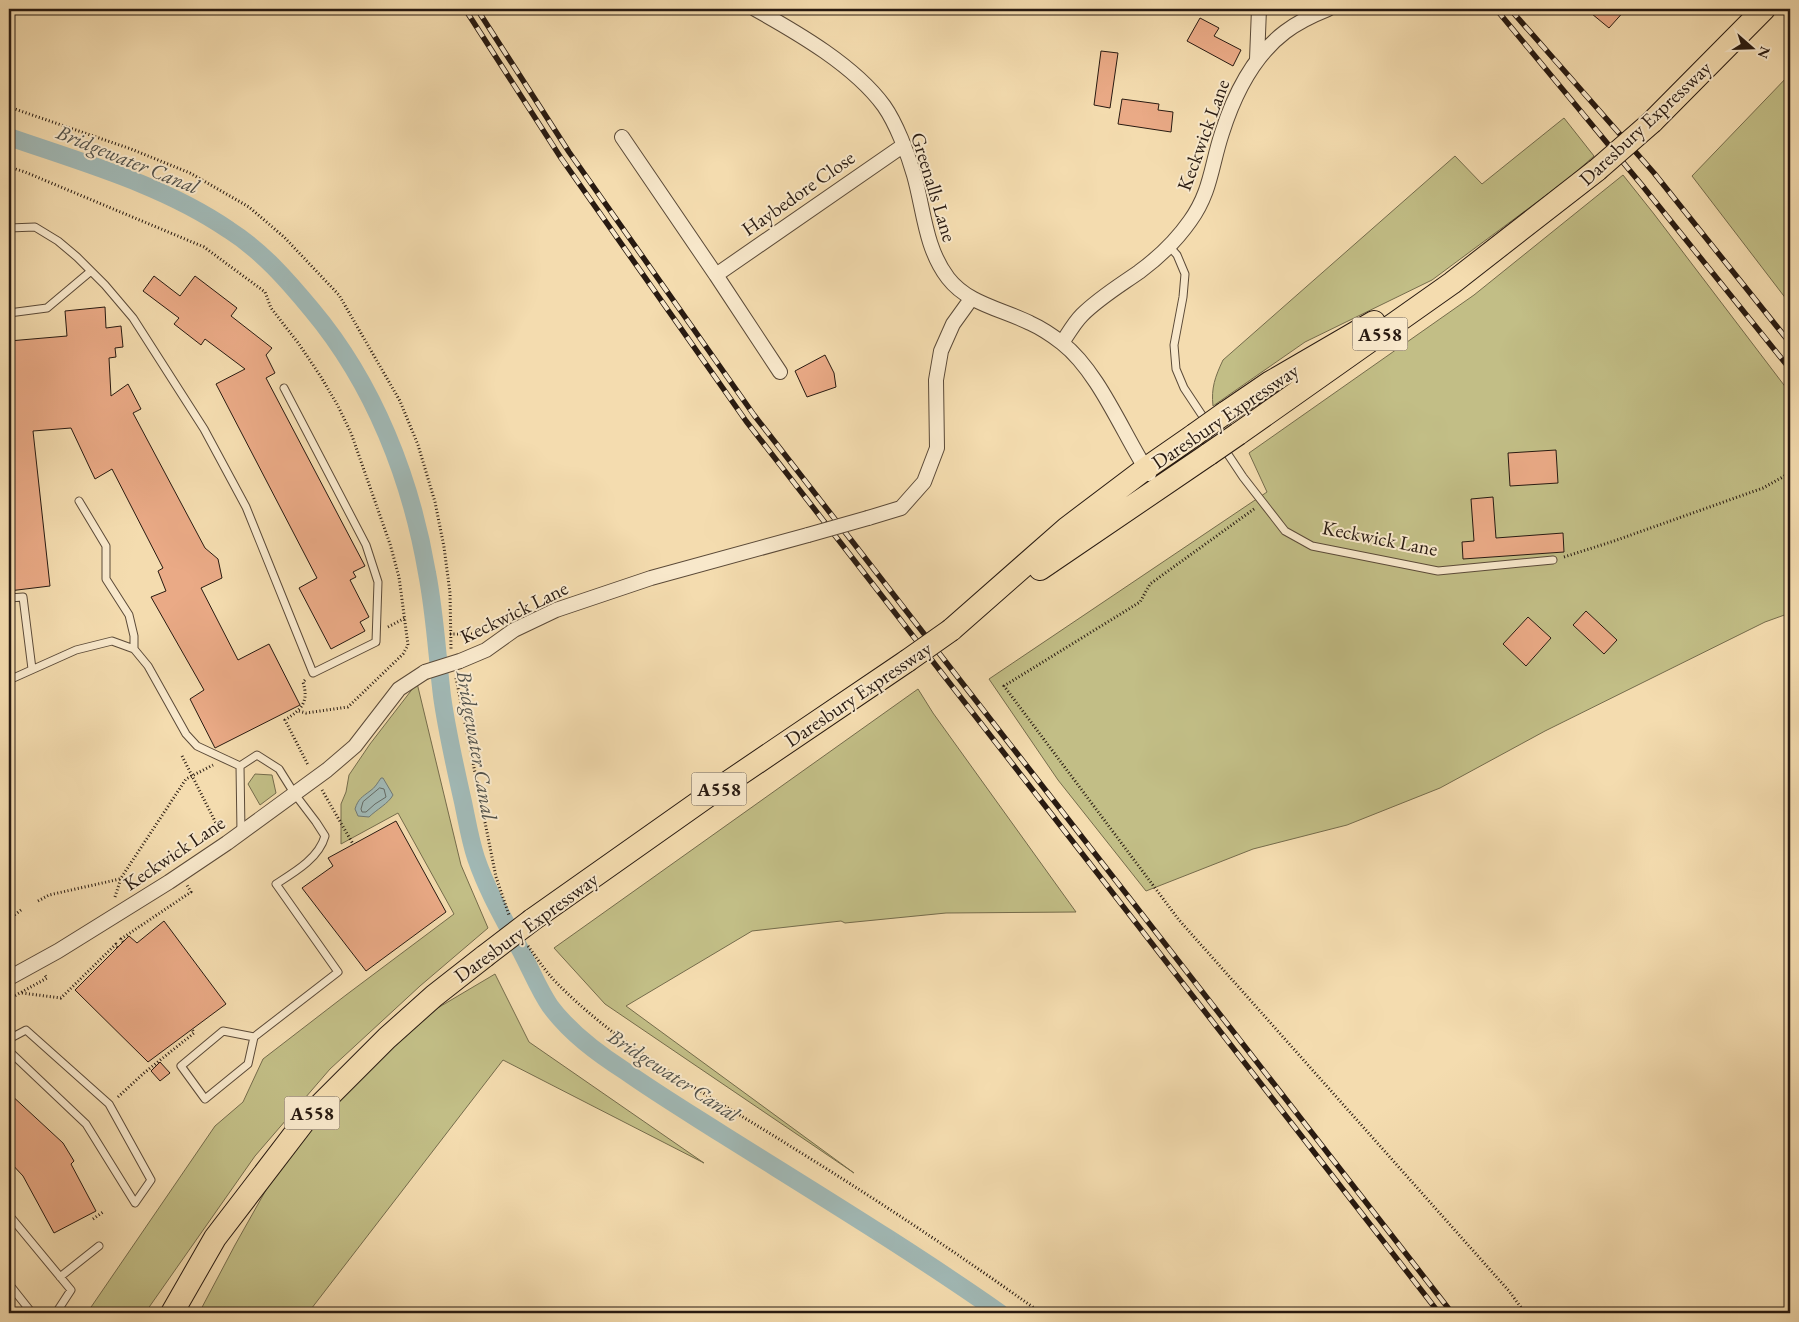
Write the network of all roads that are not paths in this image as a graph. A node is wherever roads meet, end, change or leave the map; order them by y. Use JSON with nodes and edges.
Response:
{"nodes":[{"id":1,"x":755,"y":9,"type":"edge"},
{"id":2,"x":1259,"y":9,"type":"edge"},
{"id":3,"x":1328,"y":9,"type":"edge"},
{"id":4,"x":1764,"y":9,"type":"edge"},
{"id":5,"x":1304,"y":13,"type":"edge"},
{"id":6,"x":1257,"y":59,"type":"junction"},
{"id":7,"x":622,"y":137,"type":"dead end"},
{"id":8,"x":904,"y":145,"type":"junction"},
{"id":9,"x":9,"y":228,"type":"edge"},
{"id":10,"x":1520,"y":231,"type":"junction"},
{"id":11,"x":1169,"y":246,"type":"junction"},
{"id":12,"x":91,"y":271,"type":"junction"},
{"id":13,"x":716,"y":275,"type":"junction"},
{"id":14,"x":971,"y":299,"type":"junction"},
{"id":15,"x":9,"y":313,"type":"edge"},
{"id":16,"x":1062,"y":343,"type":"junction"},
{"id":17,"x":780,"y":372,"type":"dead end"},
{"id":18,"x":284,"y":388,"type":"dead end"},
{"id":19,"x":1145,"y":468,"type":"junction"},
{"id":20,"x":1157,"y":488,"type":"junction"},
{"id":21,"x":79,"y":500,"type":"dead end"},
{"id":22,"x":1553,"y":560,"type":"road end"},
{"id":23,"x":9,"y":598,"type":"edge"},
{"id":24,"x":951,"y":630,"type":"junction"},
{"id":25,"x":134,"y":648,"type":"junction"},
{"id":26,"x":32,"y":669,"type":"junction"},
{"id":27,"x":9,"y":680,"type":"edge"},
{"id":28,"x":240,"y":766,"type":"junction"},
{"id":29,"x":294,"y":793,"type":"junction"},
{"id":30,"x":241,"y":832,"type":"junction"},
{"id":31,"x":9,"y":978,"type":"edge"},
{"id":32,"x":254,"y":1037,"type":"junction"},
{"id":33,"x":9,"y":1039,"type":"edge"},
{"id":34,"x":9,"y":1051,"type":"edge"},
{"id":35,"x":9,"y":1214,"type":"edge"},
{"id":36,"x":99,"y":1246,"type":"dead end"},
{"id":37,"x":60,"y":1277,"type":"junction"},
{"id":38,"x":9,"y":1284,"type":"edge"},
{"id":39,"x":173,"y":1310,"type":"edge"},
{"id":40,"x":32,"y":1313,"type":"edge"},
{"id":41,"x":56,"y":1313,"type":"edge"}],
"edges":[{"from":1,"to":8,"type":"street","name":"Greenalls Lane"},
{"from":2,"to":6,"type":"street"},
{"from":3,"to":5,"type":"street","name":"Keckwick Lane"},
{"from":4,"to":10,"type":"main road","name":"Daresbury Expressway","number":"A558","bridge":true},
{"from":5,"to":6,"type":"street","name":"Keckwick Lane"},
{"from":6,"to":11,"type":"street","name":"Keckwick Lane"},
{"from":7,"to":13,"type":"street"},
{"from":8,"to":13,"type":"street","name":"Haybedore Close"},
{"from":8,"to":14,"type":"street","name":"Greenalls Lane"},
{"from":9,"to":12,"type":"lane"},
{"from":10,"to":19,"type":"main road","name":"Daresbury Expressway","number":"A558","bridge":true},
{"from":10,"to":20,"type":"main road","name":"Daresbury Expressway","number":"A558","bridge":true},
{"from":11,"to":16,"type":"street","name":"Keckwick Lane"},
{"from":11,"to":22,"type":"lane","name":"Keckwick Lane"},
{"from":12,"to":15,"type":"lane"},
{"from":12,"to":18,"type":"lane"},
{"from":13,"to":17,"type":"street"},
{"from":14,"to":16,"type":"street","name":"Greenalls Lane"},
{"from":14,"to":29,"type":"street","name":"Keckwick Lane","bridge":true},
{"from":16,"to":19,"type":"street"},
{"from":19,"to":20,"type":"street"},
{"from":19,"to":24,"type":"main road","name":"Daresbury Expressway","number":"A558"},
{"from":20,"to":24,"type":"main road","name":"Daresbury Expressway","number":"A558"},
{"from":21,"to":25,"type":"lane"},
{"from":23,"to":26,"type":"lane"},
{"from":24,"to":39,"type":"main road","name":"Daresbury Expressway","number":"A558","bridge":true},
{"from":25,"to":26,"type":"lane"},
{"from":25,"to":28,"type":"lane"},
{"from":26,"to":27,"type":"lane"},
{"from":28,"to":29,"type":"lane"},
{"from":28,"to":30,"type":"lane"},
{"from":29,"to":30,"type":"street","name":"Keckwick Lane"},
{"from":29,"to":32,"type":"lane"},
{"from":30,"to":31,"type":"street","name":"Keckwick Lane"},
{"from":32,"to":32,"type":"lane"},
{"from":33,"to":34,"type":"lane"},
{"from":35,"to":37,"type":"lane"},
{"from":36,"to":37,"type":"lane"},
{"from":37,"to":41,"type":"lane"},
{"from":38,"to":40,"type":"lane"}]}
